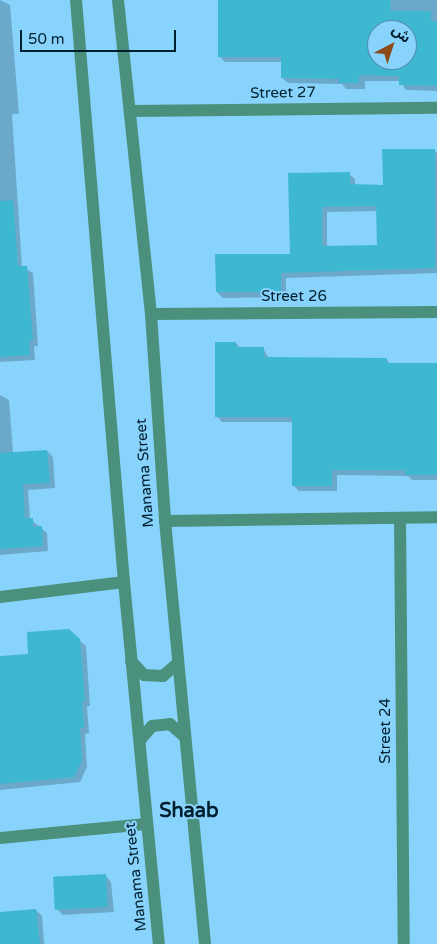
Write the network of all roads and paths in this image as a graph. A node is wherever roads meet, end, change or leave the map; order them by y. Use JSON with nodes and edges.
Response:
{"nodes":[{"id":1,"x":77,"y":1,"type":"edge"},
{"id":2,"x":117,"y":2,"type":"edge"},
{"id":3,"x":437,"y":108,"type":"edge"},
{"id":4,"x":130,"y":111,"type":"junction"},
{"id":5,"x":437,"y":312,"type":"edge"},
{"id":6,"x":151,"y":314,"type":"junction"},
{"id":7,"x":437,"y":517,"type":"edge"},
{"id":8,"x":400,"y":518,"type":"junction"},
{"id":9,"x":165,"y":521,"type":"junction"},
{"id":10,"x":124,"y":582,"type":"junction"},
{"id":11,"x":0,"y":597,"type":"edge"},
{"id":12,"x":131,"y":661,"type":"junction"},
{"id":13,"x":178,"y":664,"type":"junction"},
{"id":14,"x":184,"y":736,"type":"junction"},
{"id":15,"x":140,"y":740,"type":"junction"},
{"id":16,"x":146,"y":824,"type":"junction"},
{"id":17,"x":0,"y":838,"type":"edge"},
{"id":18,"x":159,"y":944,"type":"edge"},
{"id":19,"x":205,"y":944,"type":"edge"},
{"id":20,"x":404,"y":944,"type":"edge"}],
"edges":[{"from":1,"to":10,"type":"street","name":"Manama Street"},
{"from":2,"to":4,"type":"street","name":"Manama Street"},
{"from":3,"to":4,"type":"street","name":"Street 27"},
{"from":4,"to":6,"type":"street","name":"Manama Street"},
{"from":5,"to":6,"type":"street","name":"Street 26"},
{"from":6,"to":9,"type":"street","name":"Manama Street"},
{"from":7,"to":8,"type":"street"},
{"from":8,"to":9,"type":"street"},
{"from":8,"to":20,"type":"street","name":"Street 24"},
{"from":9,"to":13,"type":"street","name":"Manama Street"},
{"from":10,"to":11,"type":"street"},
{"from":10,"to":12,"type":"street","name":"Manama Street"},
{"from":12,"to":13,"type":"street"},
{"from":12,"to":15,"type":"street","name":"Manama Street"},
{"from":13,"to":14,"type":"street","name":"Manama Street"},
{"from":14,"to":15,"type":"street"},
{"from":14,"to":19,"type":"street","name":"Manama Street"},
{"from":15,"to":16,"type":"street","name":"Manama Street"},
{"from":16,"to":17,"type":"street"},
{"from":16,"to":18,"type":"street","name":"Manama Street"}]}
